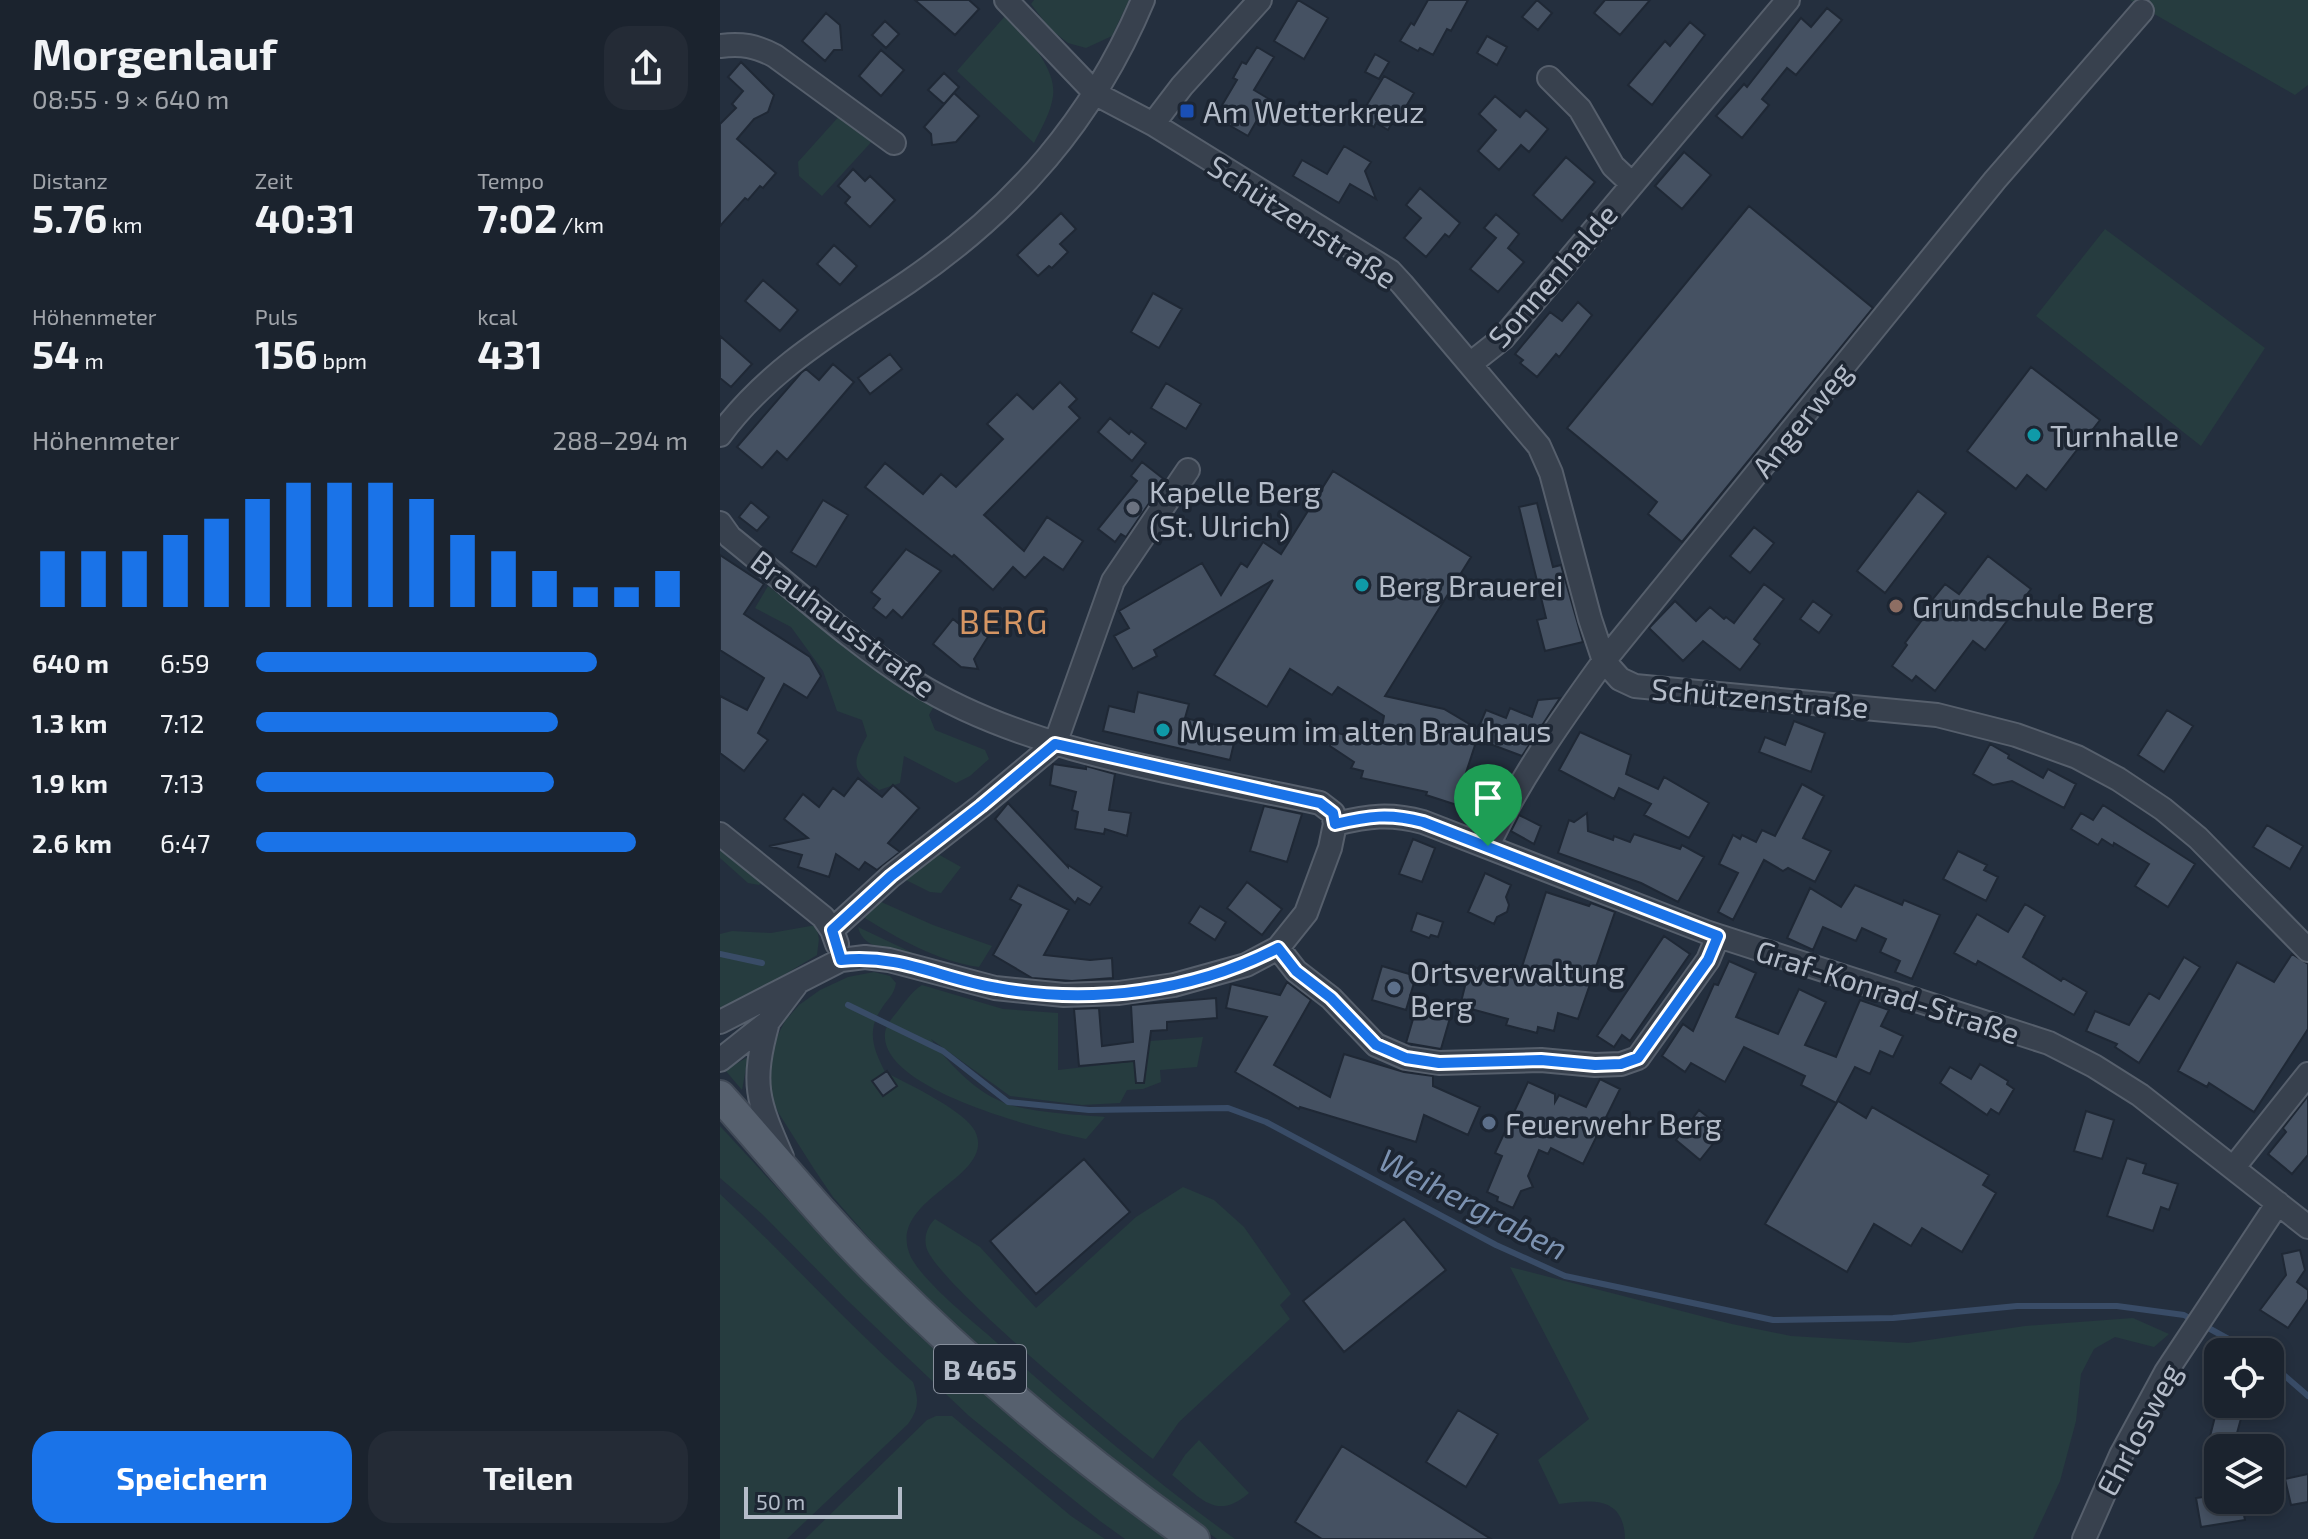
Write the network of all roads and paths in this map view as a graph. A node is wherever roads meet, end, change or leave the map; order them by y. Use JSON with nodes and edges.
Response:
{"nodes":[{"id":1,"x":1006,"y":0,"type":"edge"},
{"id":2,"x":1143,"y":0,"type":"edge"},
{"id":3,"x":1260,"y":0,"type":"edge"},
{"id":4,"x":1788,"y":0,"type":"edge"},
{"id":5,"x":2142,"y":11,"type":"dead end"},
{"id":6,"x":720,"y":46,"type":"edge"},
{"id":7,"x":1549,"y":78,"type":"dead end"},
{"id":8,"x":1096,"y":94,"type":"junction"},
{"id":9,"x":1153,"y":124,"type":"junction"},
{"id":10,"x":894,"y":143,"type":"dead end"},
{"id":11,"x":1632,"y":184,"type":"junction"},
{"id":12,"x":1470,"y":364,"type":"junction"},
{"id":13,"x":720,"y":435,"type":"edge"},
{"id":14,"x":1188,"y":470,"type":"dead end"},
{"id":15,"x":720,"y":523,"type":"edge"},
{"id":16,"x":1604,"y":661,"type":"junction"},
{"id":17,"x":1055,"y":744,"type":"junction"},
{"id":18,"x":1335,"y":824,"type":"junction"},
{"id":19,"x":720,"y":834,"type":"edge"},
{"id":20,"x":1488,"y":846,"type":"junction"},
{"id":21,"x":832,"y":930,"type":"junction"},
{"id":22,"x":1718,"y":936,"type":"junction"},
{"id":23,"x":1278,"y":948,"type":"junction"},
{"id":24,"x":2308,"y":950,"type":"edge"},
{"id":25,"x":841,"y":960,"type":"junction"},
{"id":26,"x":797,"y":984,"type":"junction"},
{"id":27,"x":720,"y":1022,"type":"edge"},
{"id":28,"x":768,"y":1022,"type":"junction"},
{"id":29,"x":720,"y":1060,"type":"edge"},
{"id":30,"x":2308,"y":1074,"type":"edge"},
{"id":31,"x":720,"y":1096,"type":"edge"},
{"id":32,"x":2234,"y":1167,"type":"junction"},
{"id":33,"x":789,"y":1173,"type":"junction"},
{"id":34,"x":2278,"y":1203,"type":"junction"},
{"id":35,"x":2308,"y":1227,"type":"edge"},
{"id":36,"x":1194,"y":1539,"type":"edge"},
{"id":37,"x":2084,"y":1539,"type":"edge"}],
"edges":[{"from":1,"to":8,"type":"street","name":"Schützenstraße"},
{"from":2,"to":8,"type":"street"},
{"from":3,"to":9,"type":"street"},
{"from":4,"to":11,"type":"street","name":"Sonnenhalde"},
{"from":5,"to":16,"type":"street","name":"Angerweg"},
{"from":6,"to":10,"type":"street"},
{"from":7,"to":11,"type":"street","name":"Sonnenhalde"},
{"from":8,"to":9,"type":"street","name":"Schützenstraße"},
{"from":8,"to":13,"type":"street"},
{"from":9,"to":12,"type":"street","name":"Schützenstraße"},
{"from":11,"to":12,"type":"street","name":"Sonnenhalde"},
{"from":12,"to":16,"type":"street","name":"Schützenstraße"},
{"from":14,"to":17,"type":"street"},
{"from":15,"to":17,"type":"street","name":"Brauhausstraße"},
{"from":16,"to":20,"type":"street","name":"Angerweg"},
{"from":16,"to":24,"type":"street","name":"Schützenstraße"},
{"from":17,"to":18,"type":"street","name":"Brauhausstraße"},
{"from":17,"to":21,"type":"street"},
{"from":18,"to":20,"type":"street","name":"Graf-Konrad-Straße"},
{"from":18,"to":23,"type":"street"},
{"from":19,"to":21,"type":"street"},
{"from":20,"to":22,"type":"street","name":"Graf-Konrad-Straße"},
{"from":21,"to":25,"type":"street"},
{"from":22,"to":23,"type":"street"},
{"from":22,"to":32,"type":"street","name":"Graf-Konrad-Straße"},
{"from":23,"to":25,"type":"street"},
{"from":25,"to":26,"type":"street"},
{"from":26,"to":27,"type":"street"},
{"from":26,"to":28,"type":"street"},
{"from":28,"to":29,"type":"street"},
{"from":28,"to":33,"type":"street"},
{"from":30,"to":32,"type":"street"},
{"from":31,"to":33,"type":"main road","number":"B 465"},
{"from":32,"to":34,"type":"street","name":"Graf-Konrad-Straße"},
{"from":33,"to":36,"type":"main road","number":"B 465"},
{"from":34,"to":35,"type":"street","name":"Graf-Konrad-Straße"},
{"from":34,"to":37,"type":"street","name":"Ehrlosweg"}]}
